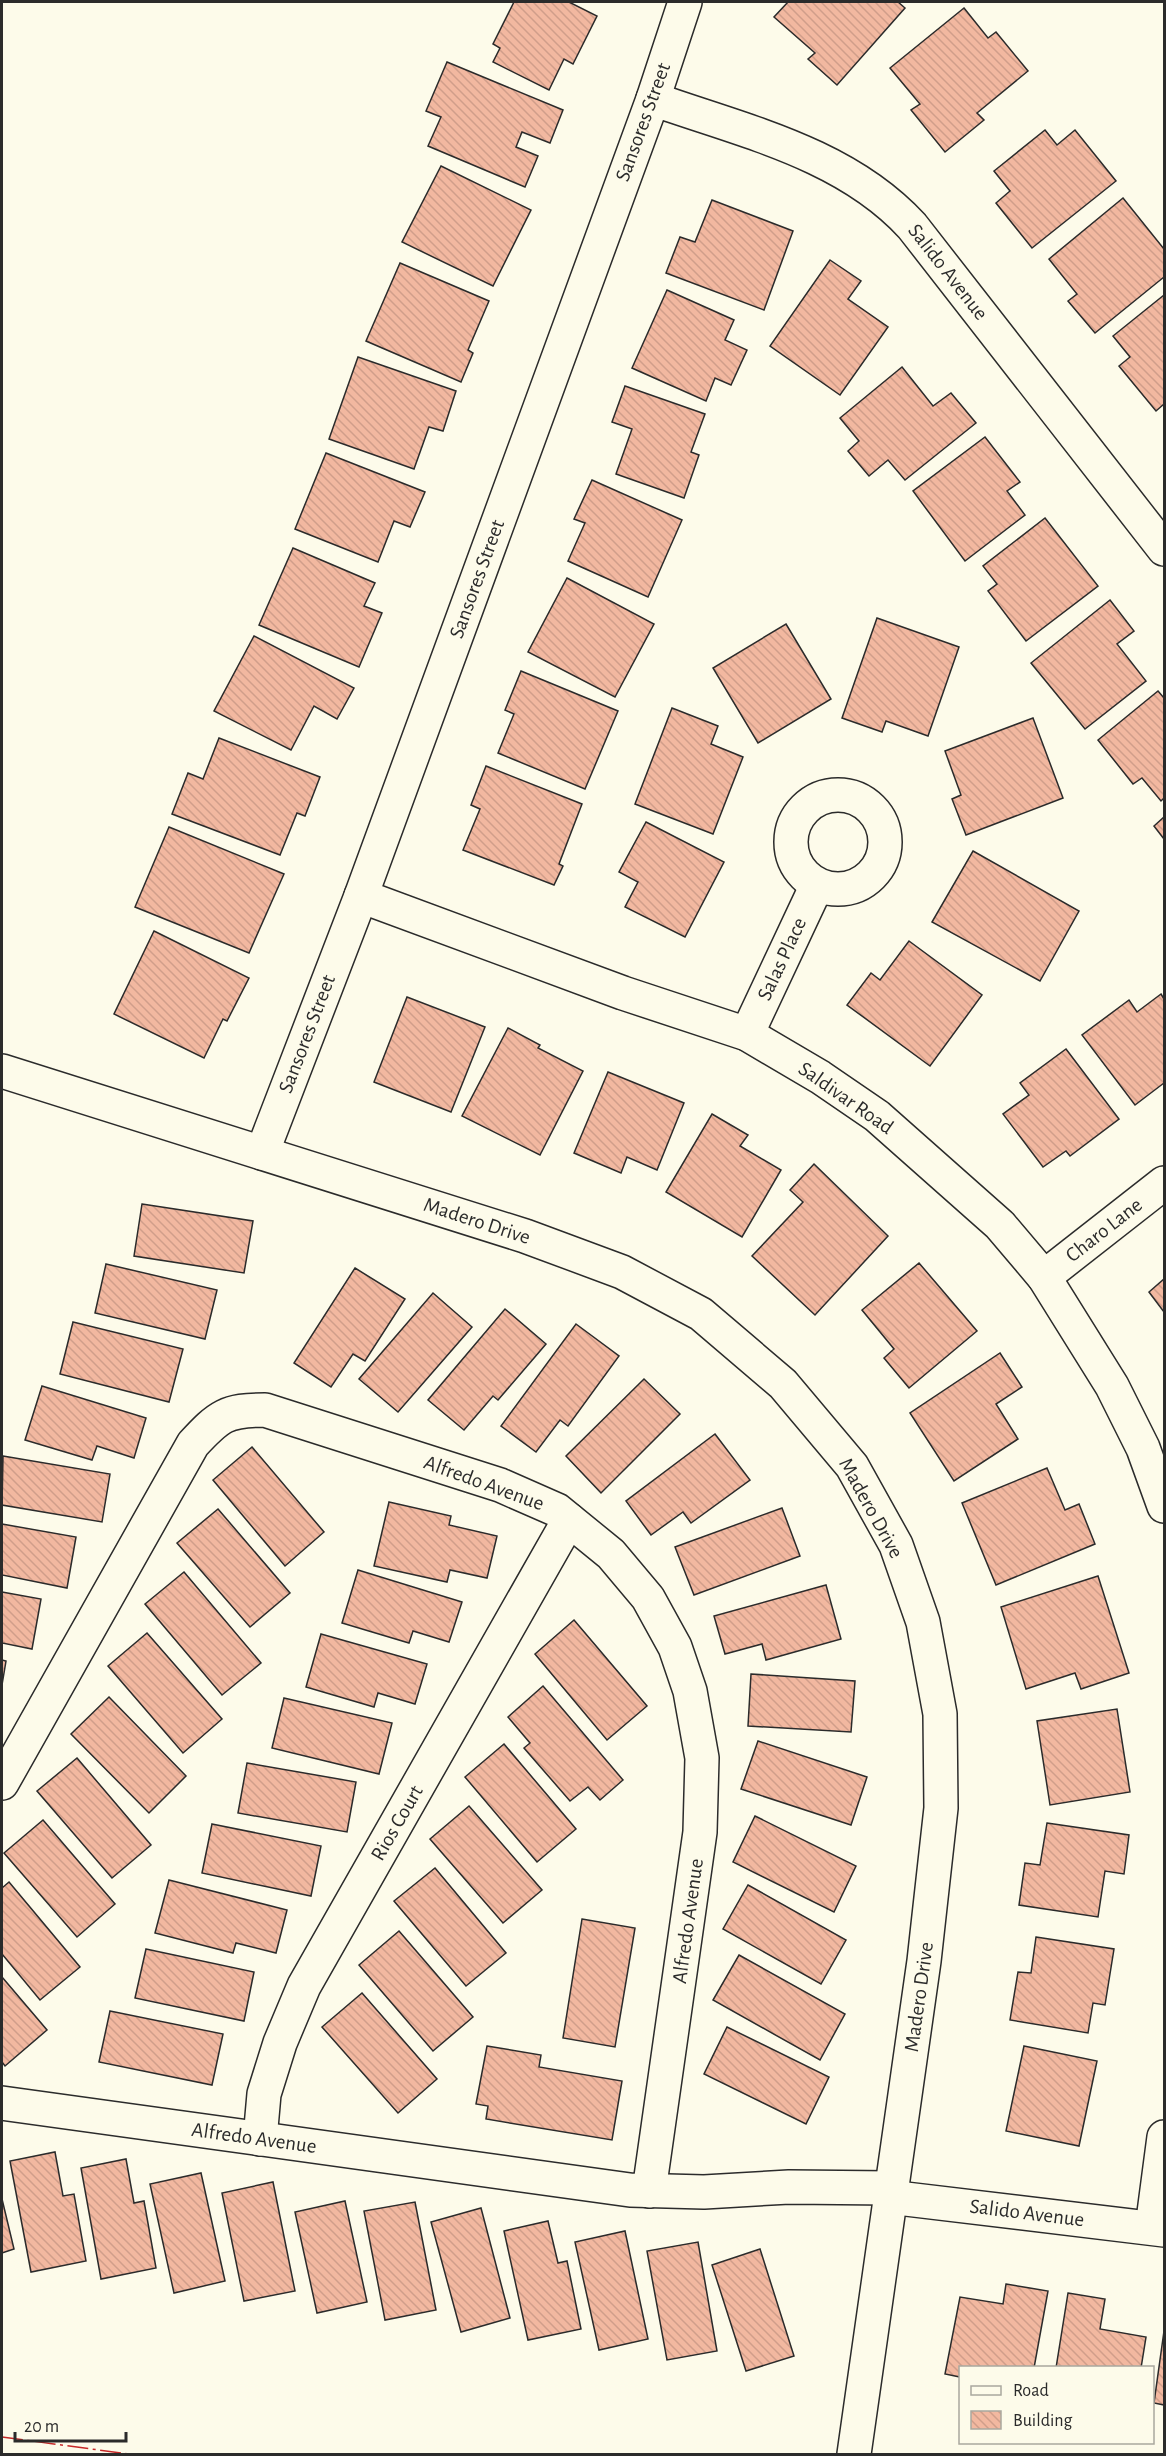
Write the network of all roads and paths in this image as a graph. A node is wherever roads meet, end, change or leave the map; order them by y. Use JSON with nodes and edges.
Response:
{"nodes":[{"id":1,"x":685,"y":2,"type":"edge"},
{"id":2,"x":652,"y":99,"type":"junction"},
{"id":3,"x":1164,"y":549,"type":"edge"},
{"id":4,"x":816,"y":885,"type":"dead end"},
{"id":5,"x":361,"y":896,"type":"junction"},
{"id":6,"x":747,"y":1034,"type":"junction"},
{"id":7,"x":2,"y":1071,"type":"edge"},
{"id":8,"x":262,"y":1153,"type":"junction"},
{"id":9,"x":1164,"y":1183,"type":"edge"},
{"id":10,"x":1044,"y":1277,"type":"junction"},
{"id":11,"x":1164,"y":1506,"type":"edge"},
{"id":12,"x":569,"y":1520,"type":"junction"},
{"id":13,"x":2,"y":1783,"type":"edge"},
{"id":14,"x":2,"y":2103,"type":"edge"},
{"id":15,"x":1164,"y":2137,"type":"edge"},
{"id":16,"x":260,"y":2139,"type":"junction"},
{"id":17,"x":649,"y":2191,"type":"junction"},
{"id":18,"x":890,"y":2193,"type":"junction"},
{"id":19,"x":1158,"y":2229,"type":"edge"},
{"id":20,"x":854,"y":2454,"type":"edge"}],
"edges":[{"from":1,"to":2,"type":"street","name":"Sansores Street"},
{"from":2,"to":3,"type":"street","name":"Salido Avenue"},
{"from":2,"to":5,"type":"street","name":"Sansores Street"},
{"from":4,"to":6,"type":"street","name":"Salas Place"},
{"from":5,"to":6,"type":"street","name":"Saldivar Road"},
{"from":5,"to":8,"type":"street","name":"Sansores Street"},
{"from":6,"to":10,"type":"street","name":"Saldivar Road"},
{"from":7,"to":8,"type":"street","name":"Madero Drive"},
{"from":8,"to":18,"type":"street","name":"Madero Drive"},
{"from":9,"to":10,"type":"street","name":"Charo Lane"},
{"from":10,"to":11,"type":"street","name":"Saldivar Road"},
{"from":12,"to":13,"type":"street","name":"Alfredo Avenue"},
{"from":12,"to":16,"type":"street","name":"Rios Court"},
{"from":12,"to":17,"type":"street","name":"Alfredo Avenue"},
{"from":14,"to":16,"type":"street","name":"Alfredo Avenue"},
{"from":15,"to":19,"type":"street"},
{"from":16,"to":17,"type":"street","name":"Alfredo Avenue"},
{"from":17,"to":18,"type":"street","name":"Alfredo Avenue"},
{"from":18,"to":19,"type":"street","name":"Salido Avenue"},
{"from":18,"to":20,"type":"street","name":"Madero Drive"}]}
